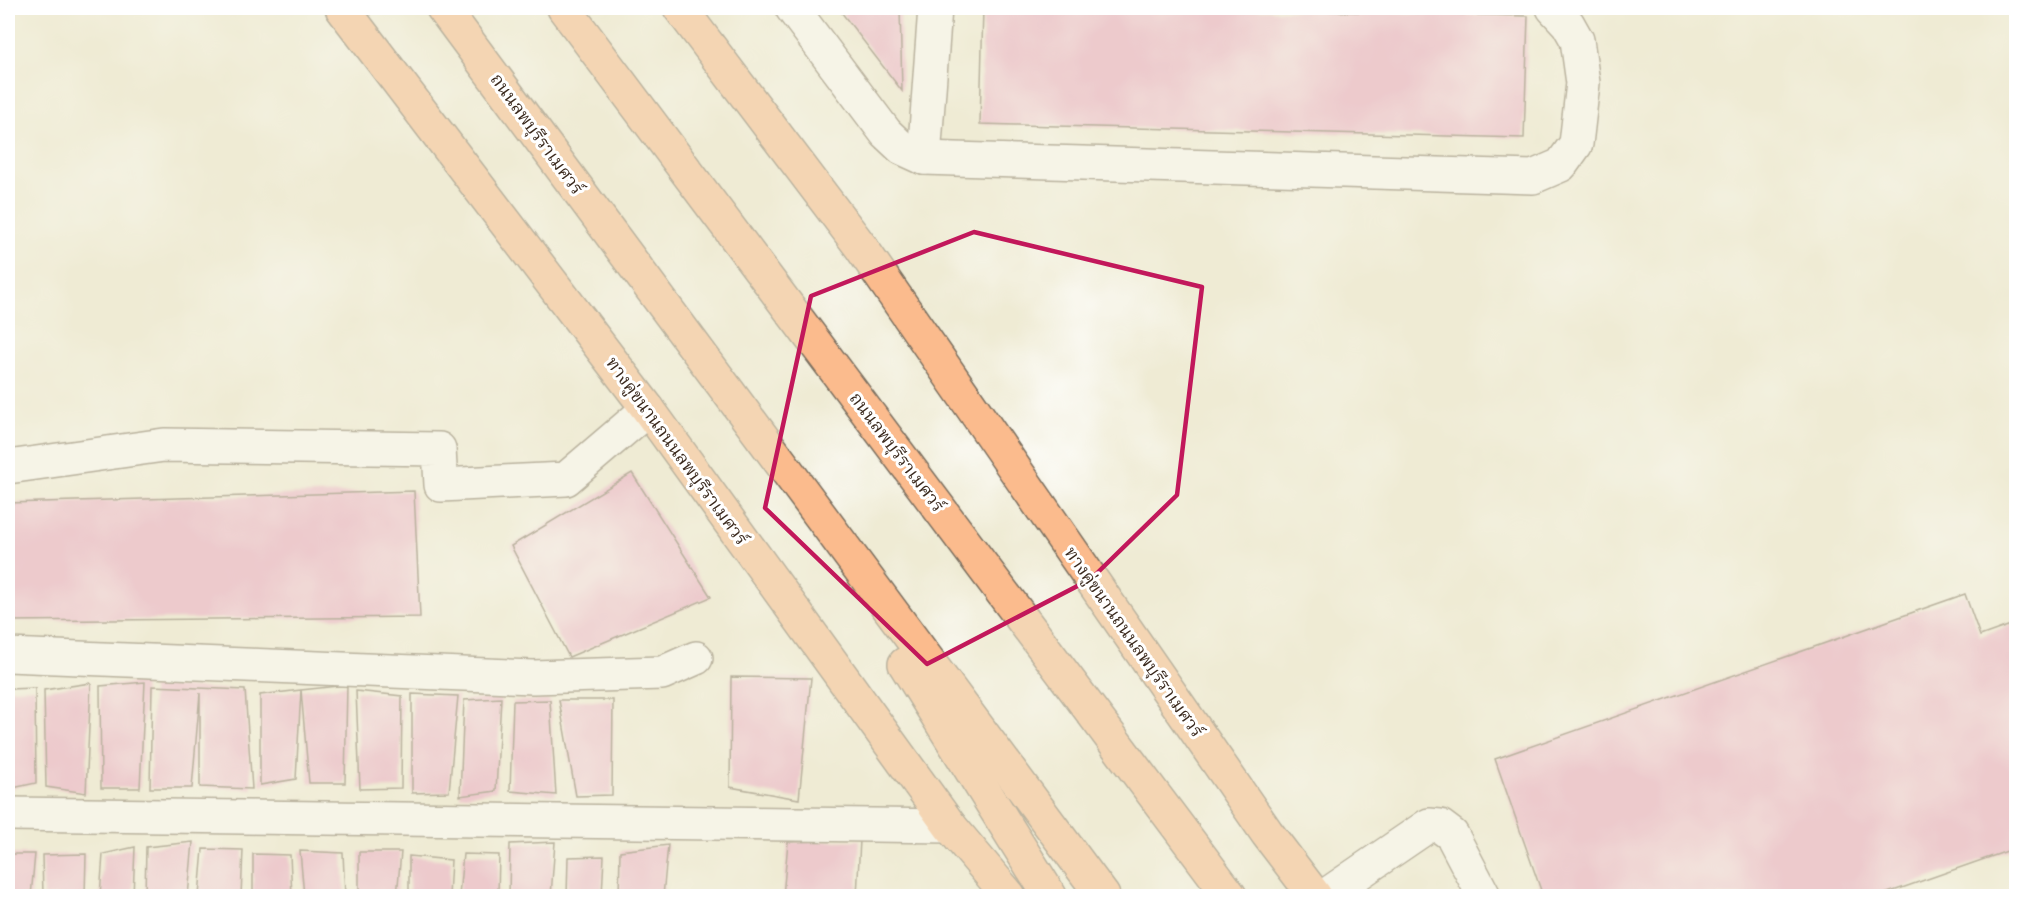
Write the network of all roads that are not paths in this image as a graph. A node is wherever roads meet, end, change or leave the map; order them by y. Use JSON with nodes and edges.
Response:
{"nodes":[{"id":1,"x":342,"y":8,"type":"edge"},
{"id":2,"x":443,"y":8,"type":"edge"},
{"id":3,"x":564,"y":8,"type":"edge"},
{"id":4,"x":680,"y":8,"type":"edge"},
{"id":5,"x":792,"y":8,"type":"edge"},
{"id":6,"x":935,"y":8,"type":"edge"},
{"id":7,"x":1553,"y":8,"type":"edge"},
{"id":8,"x":924,"y":159,"type":"junction"},
{"id":9,"x":648,"y":409,"type":"junction"},
{"id":10,"x":8,"y":467,"type":"edge"},
{"id":11,"x":783,"y":467,"type":"junction"},
{"id":12,"x":8,"y":655,"type":"edge"},
{"id":13,"x":696,"y":658,"type":"dead end"},
{"id":14,"x":8,"y":813,"type":"edge"},
{"id":15,"x":950,"y":826,"type":"junction"},
{"id":16,"x":1009,"y":897,"type":"edge"},
{"id":17,"x":1050,"y":897,"type":"edge"},
{"id":18,"x":1103,"y":897,"type":"edge"},
{"id":19,"x":1230,"y":897,"type":"edge"},
{"id":20,"x":1315,"y":897,"type":"edge"},
{"id":21,"x":1325,"y":897,"type":"edge"},
{"id":22,"x":1484,"y":897,"type":"edge"}],
"edges":[{"from":1,"to":9,"type":"main road","name":"ทางคู่ขนานถนนลพบุรีราเมศวร์"},
{"from":2,"to":11,"type":"main road","name":"ถนนลพบุรีราเมศวร์"},
{"from":3,"to":19,"type":"main road","name":"ถนนลพบุรีราเมศวร์"},
{"from":4,"to":20,"type":"main road","name":"ทางคู่ขนานถนนลพบุรีราเมศวร์"},
{"from":5,"to":8,"type":"street"},
{"from":6,"to":8,"type":"street"},
{"from":7,"to":8,"type":"street"},
{"from":9,"to":10,"type":"street"},
{"from":9,"to":15,"type":"main road","name":"ทางคู่ขนานถนนลพบุรีราเมศวร์"},
{"from":11,"to":17,"type":"main road"},
{"from":11,"to":18,"type":"main road","name":"ถนนลพบุรีราเมศวร์"},
{"from":12,"to":13,"type":"street"},
{"from":14,"to":15,"type":"street"},
{"from":15,"to":16,"type":"main road","name":"ทางคู่ขนานถนนลพบุรีราเมศวร์"},
{"from":21,"to":22,"type":"street"}]}
